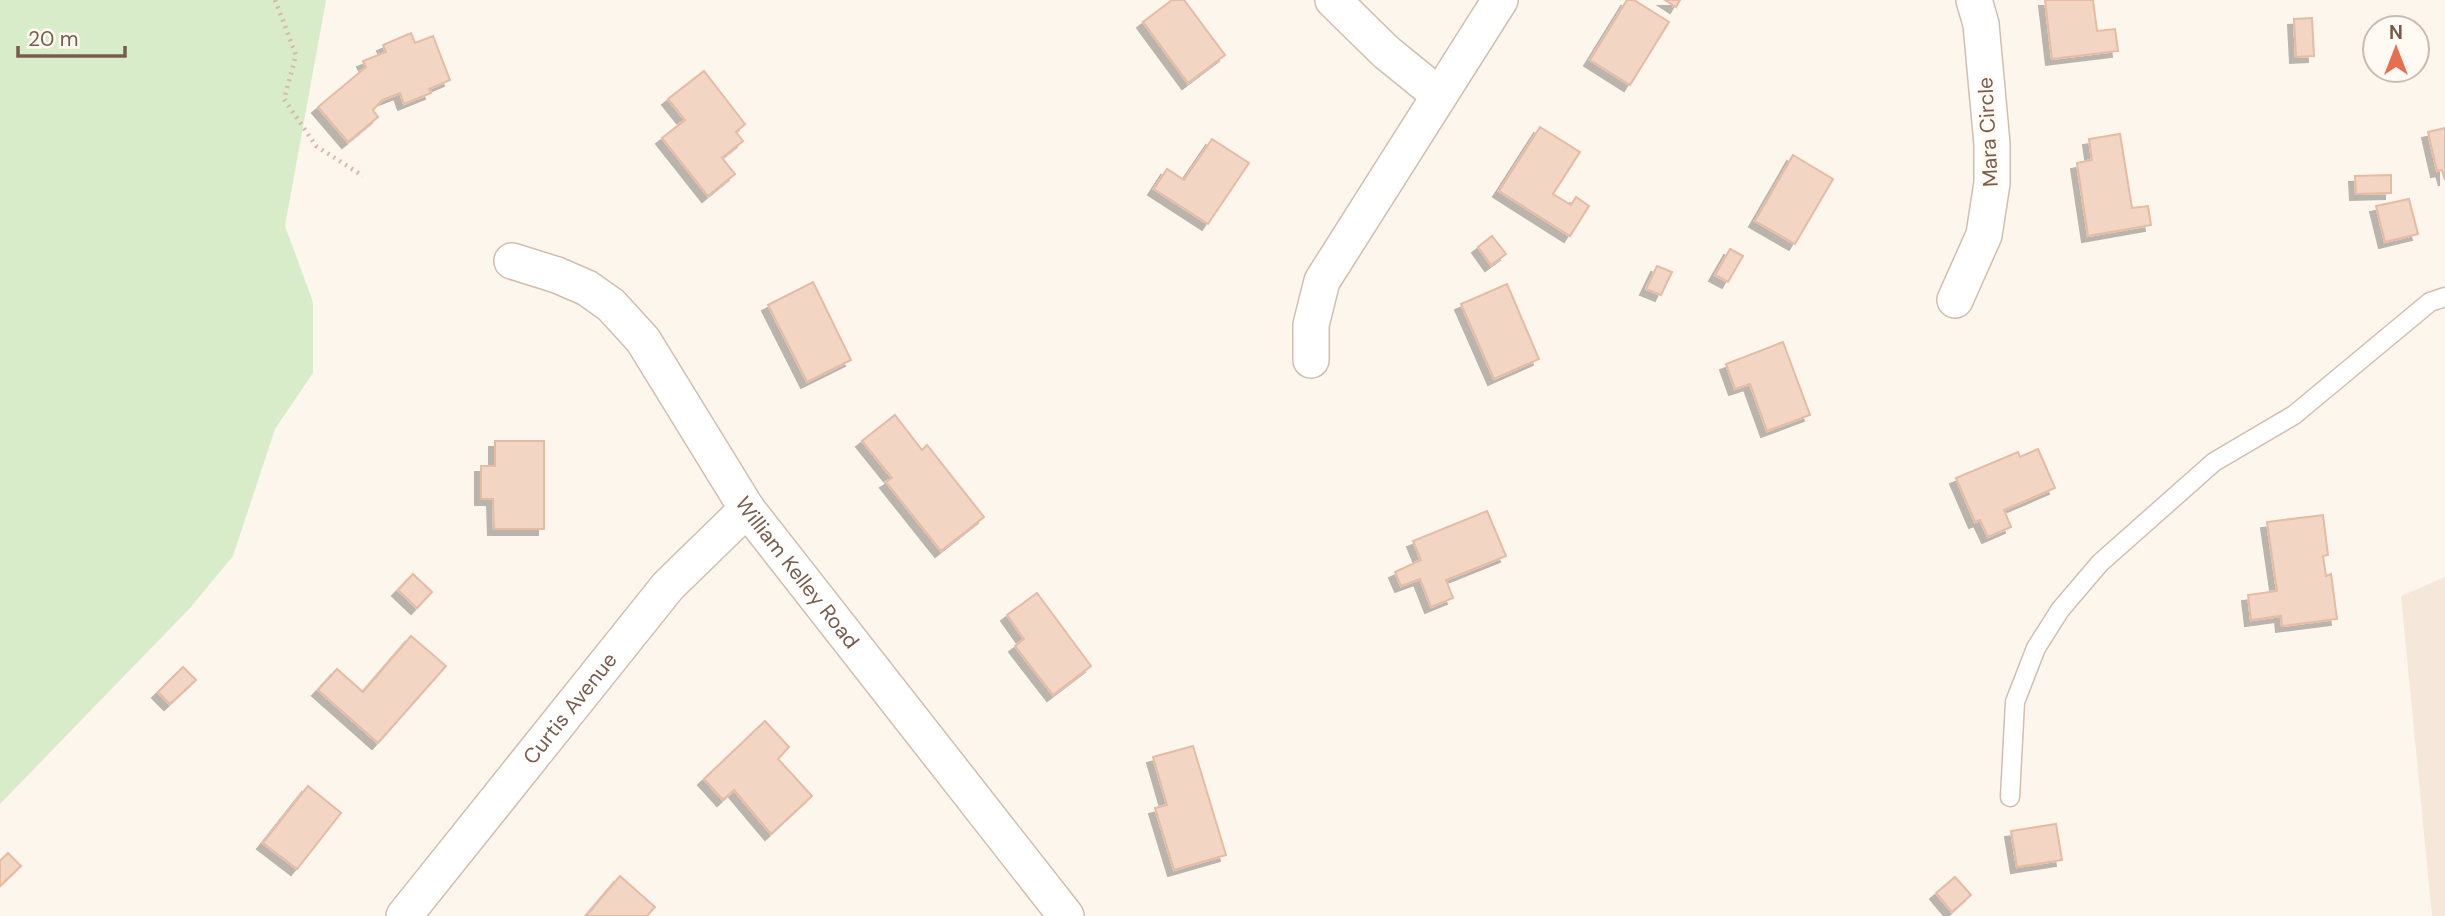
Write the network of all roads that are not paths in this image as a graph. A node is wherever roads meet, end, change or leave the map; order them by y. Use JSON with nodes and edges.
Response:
{"nodes":[{"id":1,"x":1333,"y":0,"type":"edge"},
{"id":2,"x":1500,"y":0,"type":"edge"},
{"id":3,"x":1974,"y":0,"type":"edge"},
{"id":4,"x":1439,"y":95,"type":"junction"},
{"id":5,"x":512,"y":261,"type":"dead end"},
{"id":6,"x":2445,"y":297,"type":"edge"},
{"id":7,"x":1955,"y":300,"type":"dead end"},
{"id":8,"x":1311,"y":360,"type":"dead end"},
{"id":9,"x":747,"y":509,"type":"junction"},
{"id":10,"x":2010,"y":797,"type":"dead end"},
{"id":11,"x":404,"y":916,"type":"edge"},
{"id":12,"x":1066,"y":916,"type":"edge"}],
"edges":[{"from":1,"to":4,"type":"street"},
{"from":2,"to":4,"type":"street"},
{"from":3,"to":7,"type":"street","name":"Mara Circle"},
{"from":4,"to":8,"type":"street"},
{"from":5,"to":9,"type":"street","name":"William Kelley Road"},
{"from":6,"to":10,"type":"lane"},
{"from":9,"to":11,"type":"street","name":"Curtis Avenue"},
{"from":9,"to":12,"type":"street","name":"William Kelley Road"}]}
